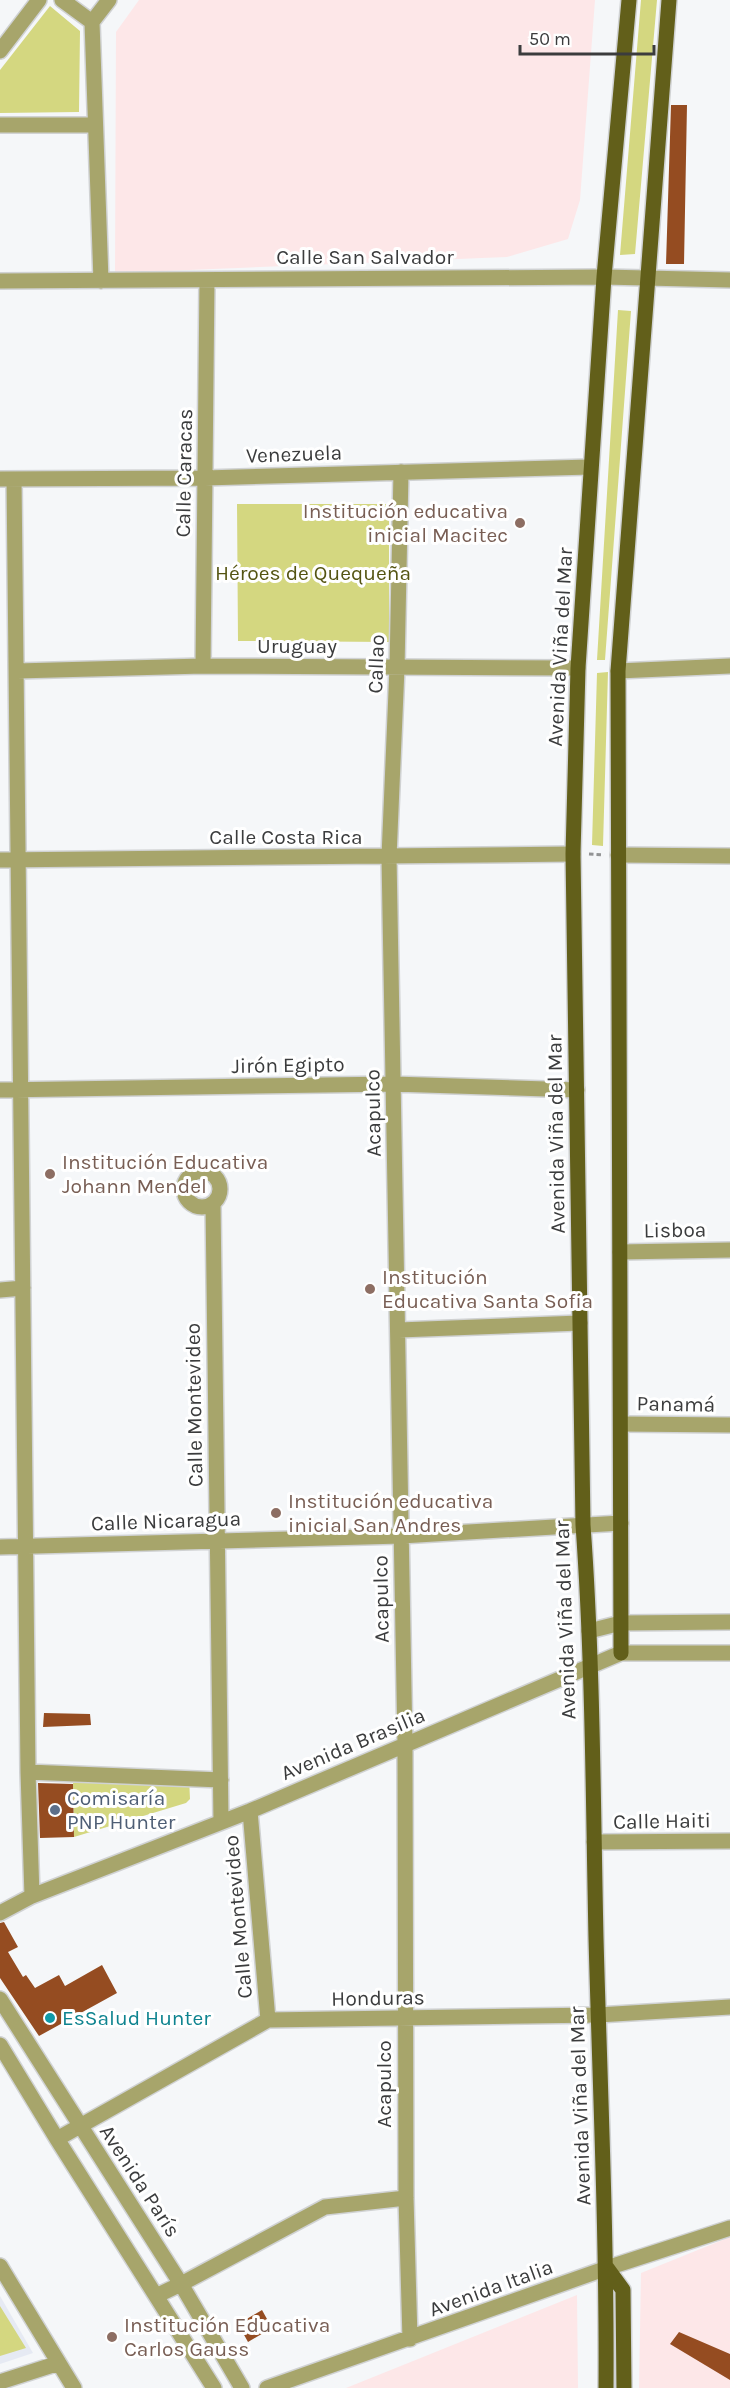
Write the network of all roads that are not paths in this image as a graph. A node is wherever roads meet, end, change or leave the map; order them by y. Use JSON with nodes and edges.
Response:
{"nodes":[{"id":1,"x":39,"y":0,"type":"edge"},
{"id":2,"x":62,"y":0,"type":"edge"},
{"id":3,"x":109,"y":0,"type":"edge"},
{"id":4,"x":629,"y":0,"type":"edge"},
{"id":5,"x":669,"y":0,"type":"edge"},
{"id":6,"x":92,"y":22,"type":"junction"},
{"id":7,"x":0,"y":51,"type":"edge"},
{"id":8,"x":0,"y":125,"type":"edge"},
{"id":9,"x":95,"y":125,"type":"junction"},
{"id":10,"x":604,"y":277,"type":"junction"},
{"id":11,"x":649,"y":278,"type":"junction"},
{"id":12,"x":100,"y":280,"type":"junction"},
{"id":13,"x":207,"y":280,"type":"junction"},
{"id":14,"x":730,"y":280,"type":"edge"},
{"id":15,"x":0,"y":281,"type":"edge"},
{"id":16,"x":590,"y":467,"type":"junction"},
{"id":17,"x":401,"y":472,"type":"junction"},
{"id":18,"x":205,"y":478,"type":"junction"},
{"id":19,"x":7,"y":479,"type":"edge"},
{"id":20,"x":203,"y":666,"type":"junction"},
{"id":21,"x":730,"y":666,"type":"edge"},
{"id":22,"x":397,"y":668,"type":"junction"},
{"id":23,"x":578,"y":668,"type":"junction"},
{"id":24,"x":17,"y":671,"type":"junction"},
{"id":25,"x":618,"y":671,"type":"junction"},
{"id":26,"x":573,"y":854,"type":"junction"},
{"id":27,"x":618,"y":855,"type":"junction"},
{"id":28,"x":730,"y":856,"type":"edge"},
{"id":29,"x":389,"y":857,"type":"junction"},
{"id":30,"x":0,"y":860,"type":"edge"},
{"id":31,"x":18,"y":860,"type":"junction"},
{"id":32,"x":393,"y":1084,"type":"junction"},
{"id":33,"x":21,"y":1089,"type":"junction"},
{"id":34,"x":0,"y":1090,"type":"edge"},
{"id":35,"x":577,"y":1090,"type":"junction"},
{"id":36,"x":213,"y":1204,"type":"dead end"},
{"id":37,"x":730,"y":1250,"type":"edge"},
{"id":38,"x":620,"y":1252,"type":"junction"},
{"id":39,"x":23,"y":1288,"type":"junction"},
{"id":40,"x":0,"y":1290,"type":"edge"},
{"id":41,"x":579,"y":1323,"type":"junction"},
{"id":42,"x":399,"y":1330,"type":"junction"},
{"id":43,"x":621,"y":1424,"type":"junction"},
{"id":44,"x":730,"y":1425,"type":"edge"},
{"id":45,"x":621,"y":1523,"type":"junction"},
{"id":46,"x":582,"y":1525,"type":"junction"},
{"id":47,"x":400,"y":1536,"type":"junction"},
{"id":48,"x":216,"y":1540,"type":"junction"},
{"id":49,"x":26,"y":1546,"type":"junction"},
{"id":50,"x":0,"y":1547,"type":"edge"},
{"id":51,"x":730,"y":1622,"type":"edge"},
{"id":52,"x":621,"y":1623,"type":"junction"},
{"id":53,"x":589,"y":1631,"type":"junction"},
{"id":54,"x":621,"y":1653,"type":"junction"},
{"id":55,"x":730,"y":1653,"type":"edge"},
{"id":56,"x":589,"y":1667,"type":"junction"},
{"id":57,"x":405,"y":1745,"type":"junction"},
{"id":58,"x":28,"y":1772,"type":"junction"},
{"id":59,"x":220,"y":1780,"type":"junction"},
{"id":60,"x":250,"y":1811,"type":"junction"},
{"id":61,"x":221,"y":1822,"type":"junction"},
{"id":62,"x":730,"y":1841,"type":"edge"},
{"id":63,"x":594,"y":1842,"type":"junction"},
{"id":64,"x":32,"y":1896,"type":"junction"},
{"id":65,"x":0,"y":1913,"type":"edge"},
{"id":66,"x":0,"y":1999,"type":"edge"},
{"id":67,"x":730,"y":2007,"type":"edge"},
{"id":68,"x":598,"y":2015,"type":"junction"},
{"id":69,"x":405,"y":2018,"type":"junction"},
{"id":70,"x":268,"y":2020,"type":"junction"},
{"id":71,"x":0,"y":2045,"type":"edge"},
{"id":72,"x":80,"y":2126,"type":"junction"},
{"id":73,"x":57,"y":2139,"type":"junction"},
{"id":74,"x":406,"y":2198,"type":"junction"},
{"id":75,"x":730,"y":2228,"type":"edge"},
{"id":76,"x":0,"y":2266,"type":"edge"},
{"id":77,"x":607,"y":2268,"type":"junction"},
{"id":78,"x":181,"y":2284,"type":"junction"},
{"id":79,"x":156,"y":2296,"type":"junction"},
{"id":80,"x":410,"y":2339,"type":"junction"},
{"id":81,"x":59,"y":2363,"type":"junction"},
{"id":82,"x":0,"y":2382,"type":"edge"},
{"id":83,"x":74,"y":2388,"type":"edge"},
{"id":84,"x":214,"y":2388,"type":"edge"},
{"id":85,"x":242,"y":2388,"type":"edge"},
{"id":86,"x":267,"y":2388,"type":"edge"},
{"id":87,"x":606,"y":2388,"type":"edge"},
{"id":88,"x":624,"y":2388,"type":"edge"}],
"edges":[{"from":1,"to":7,"type":"street"},
{"from":2,"to":6,"type":"street"},
{"from":3,"to":6,"type":"street"},
{"from":4,"to":10,"type":"main road","name":"Avenida Viña del Mar"},
{"from":5,"to":11,"type":"main road"},
{"from":6,"to":9,"type":"street"},
{"from":8,"to":9,"type":"street"},
{"from":9,"to":12,"type":"street"},
{"from":10,"to":11,"type":"street","name":"Calle San Salvador"},
{"from":10,"to":13,"type":"street","name":"Calle San Salvador"},
{"from":10,"to":16,"type":"main road","name":"Avenida Viña del Mar"},
{"from":11,"to":14,"type":"street","name":"Calle San Salvador"},
{"from":11,"to":25,"type":"main road"},
{"from":12,"to":13,"type":"street","name":"Calle San Salvador"},
{"from":12,"to":15,"type":"street","name":"Calle San Salvador"},
{"from":13,"to":18,"type":"street","name":"Calle Caracas"},
{"from":16,"to":17,"type":"street","name":"Venezuela"},
{"from":16,"to":23,"type":"main road","name":"Avenida Viña del Mar"},
{"from":17,"to":18,"type":"street","name":"Venezuela"},
{"from":17,"to":22,"type":"street","name":"Callao"},
{"from":18,"to":19,"type":"street","name":"Venezuela"},
{"from":18,"to":20,"type":"street","name":"Calle Caracas"},
{"from":19,"to":24,"type":"street"},
{"from":20,"to":22,"type":"street","name":"Uruguay"},
{"from":20,"to":24,"type":"street","name":"Uruguay"},
{"from":21,"to":25,"type":"street"},
{"from":22,"to":23,"type":"street","name":"Uruguay"},
{"from":22,"to":29,"type":"street","name":"Callao"},
{"from":23,"to":26,"type":"main road","name":"Avenida Viña del Mar"},
{"from":24,"to":31,"type":"street"},
{"from":25,"to":27,"type":"main road"},
{"from":26,"to":29,"type":"street","name":"Calle Costa Rica"},
{"from":26,"to":35,"type":"main road","name":"Avenida Viña del Mar"},
{"from":27,"to":28,"type":"street"},
{"from":27,"to":38,"type":"main road"},
{"from":29,"to":31,"type":"street","name":"Calle Costa Rica"},
{"from":29,"to":32,"type":"street","name":"Acapulco"},
{"from":30,"to":31,"type":"street","name":"Calle Costa Rica"},
{"from":31,"to":33,"type":"street"},
{"from":32,"to":33,"type":"street","name":"Jirón Egipto"},
{"from":32,"to":35,"type":"street","name":"Jirón Egipto"},
{"from":32,"to":42,"type":"street","name":"Acapulco"},
{"from":33,"to":34,"type":"street","name":"Jirón Egipto"},
{"from":33,"to":39,"type":"street"},
{"from":35,"to":41,"type":"main road","name":"Avenida Viña del Mar"},
{"from":36,"to":48,"type":"street","name":"Calle Montevideo"},
{"from":37,"to":38,"type":"street","name":"Lisboa"},
{"from":38,"to":43,"type":"main road"},
{"from":39,"to":40,"type":"street"},
{"from":39,"to":49,"type":"street"},
{"from":41,"to":42,"type":"street"},
{"from":41,"to":46,"type":"main road","name":"Avenida Viña del Mar"},
{"from":42,"to":47,"type":"street","name":"Acapulco"},
{"from":43,"to":44,"type":"street","name":"Panamá"},
{"from":43,"to":45,"type":"main road"},
{"from":45,"to":46,"type":"street","name":"Calle Nicaragua"},
{"from":45,"to":52,"type":"main road"},
{"from":46,"to":47,"type":"street","name":"Calle Nicaragua"},
{"from":46,"to":53,"type":"main road","name":"Avenida Viña del Mar"},
{"from":47,"to":48,"type":"street","name":"Calle Nicaragua"},
{"from":47,"to":57,"type":"street","name":"Acapulco"},
{"from":48,"to":49,"type":"street","name":"Calle Nicaragua"},
{"from":48,"to":59,"type":"street","name":"Calle Montevideo"},
{"from":49,"to":50,"type":"street","name":"Calle Nicaragua"},
{"from":49,"to":58,"type":"street"},
{"from":51,"to":52,"type":"street"},
{"from":52,"to":53,"type":"street"},
{"from":52,"to":54,"type":"main road"},
{"from":53,"to":56,"type":"main road","name":"Avenida Viña del Mar"},
{"from":54,"to":55,"type":"street","name":"Avenida Brasilia"},
{"from":54,"to":56,"type":"street","name":"Avenida Brasilia"},
{"from":56,"to":57,"type":"street","name":"Avenida Brasilia"},
{"from":56,"to":63,"type":"main road","name":"Avenida Viña del Mar"},
{"from":57,"to":60,"type":"street","name":"Avenida Brasilia"},
{"from":57,"to":69,"type":"street","name":"Acapulco"},
{"from":58,"to":59,"type":"street"},
{"from":58,"to":64,"type":"street"},
{"from":59,"to":61,"type":"street","name":"Calle Montevideo"},
{"from":60,"to":61,"type":"street","name":"Avenida Brasilia"},
{"from":60,"to":70,"type":"street","name":"Calle Montevideo"},
{"from":61,"to":64,"type":"street","name":"Avenida Brasilia"},
{"from":62,"to":63,"type":"street","name":"Calle Haiti"},
{"from":63,"to":68,"type":"main road","name":"Avenida Viña del Mar"},
{"from":64,"to":65,"type":"street","name":"Avenida Brasilia"},
{"from":66,"to":72,"type":"street","name":"Avenida París"},
{"from":67,"to":68,"type":"street","name":"Honduras"},
{"from":68,"to":69,"type":"street","name":"Honduras"},
{"from":68,"to":77,"type":"main road","name":"Avenida Viña del Mar"},
{"from":69,"to":70,"type":"street","name":"Honduras"},
{"from":69,"to":74,"type":"street","name":"Acapulco"},
{"from":70,"to":72,"type":"street","name":"Honduras"},
{"from":71,"to":73,"type":"street"},
{"from":72,"to":73,"type":"street","name":"Honduras"},
{"from":72,"to":78,"type":"street","name":"Avenida París"},
{"from":73,"to":79,"type":"street"},
{"from":74,"to":78,"type":"street"},
{"from":74,"to":80,"type":"street","name":"Acapulco"},
{"from":75,"to":77,"type":"street","name":"Avenida Italia"},
{"from":76,"to":81,"type":"street"},
{"from":77,"to":80,"type":"street","name":"Avenida Italia"},
{"from":77,"to":87,"type":"main road","name":"Avenida Viña del Mar"},
{"from":77,"to":88,"type":"main road"},
{"from":78,"to":79,"type":"street"},
{"from":78,"to":85,"type":"street","name":"Avenida París"},
{"from":79,"to":84,"type":"street"},
{"from":80,"to":86,"type":"street","name":"Avenida Italia"},
{"from":81,"to":82,"type":"street"},
{"from":81,"to":83,"type":"street"}]}
